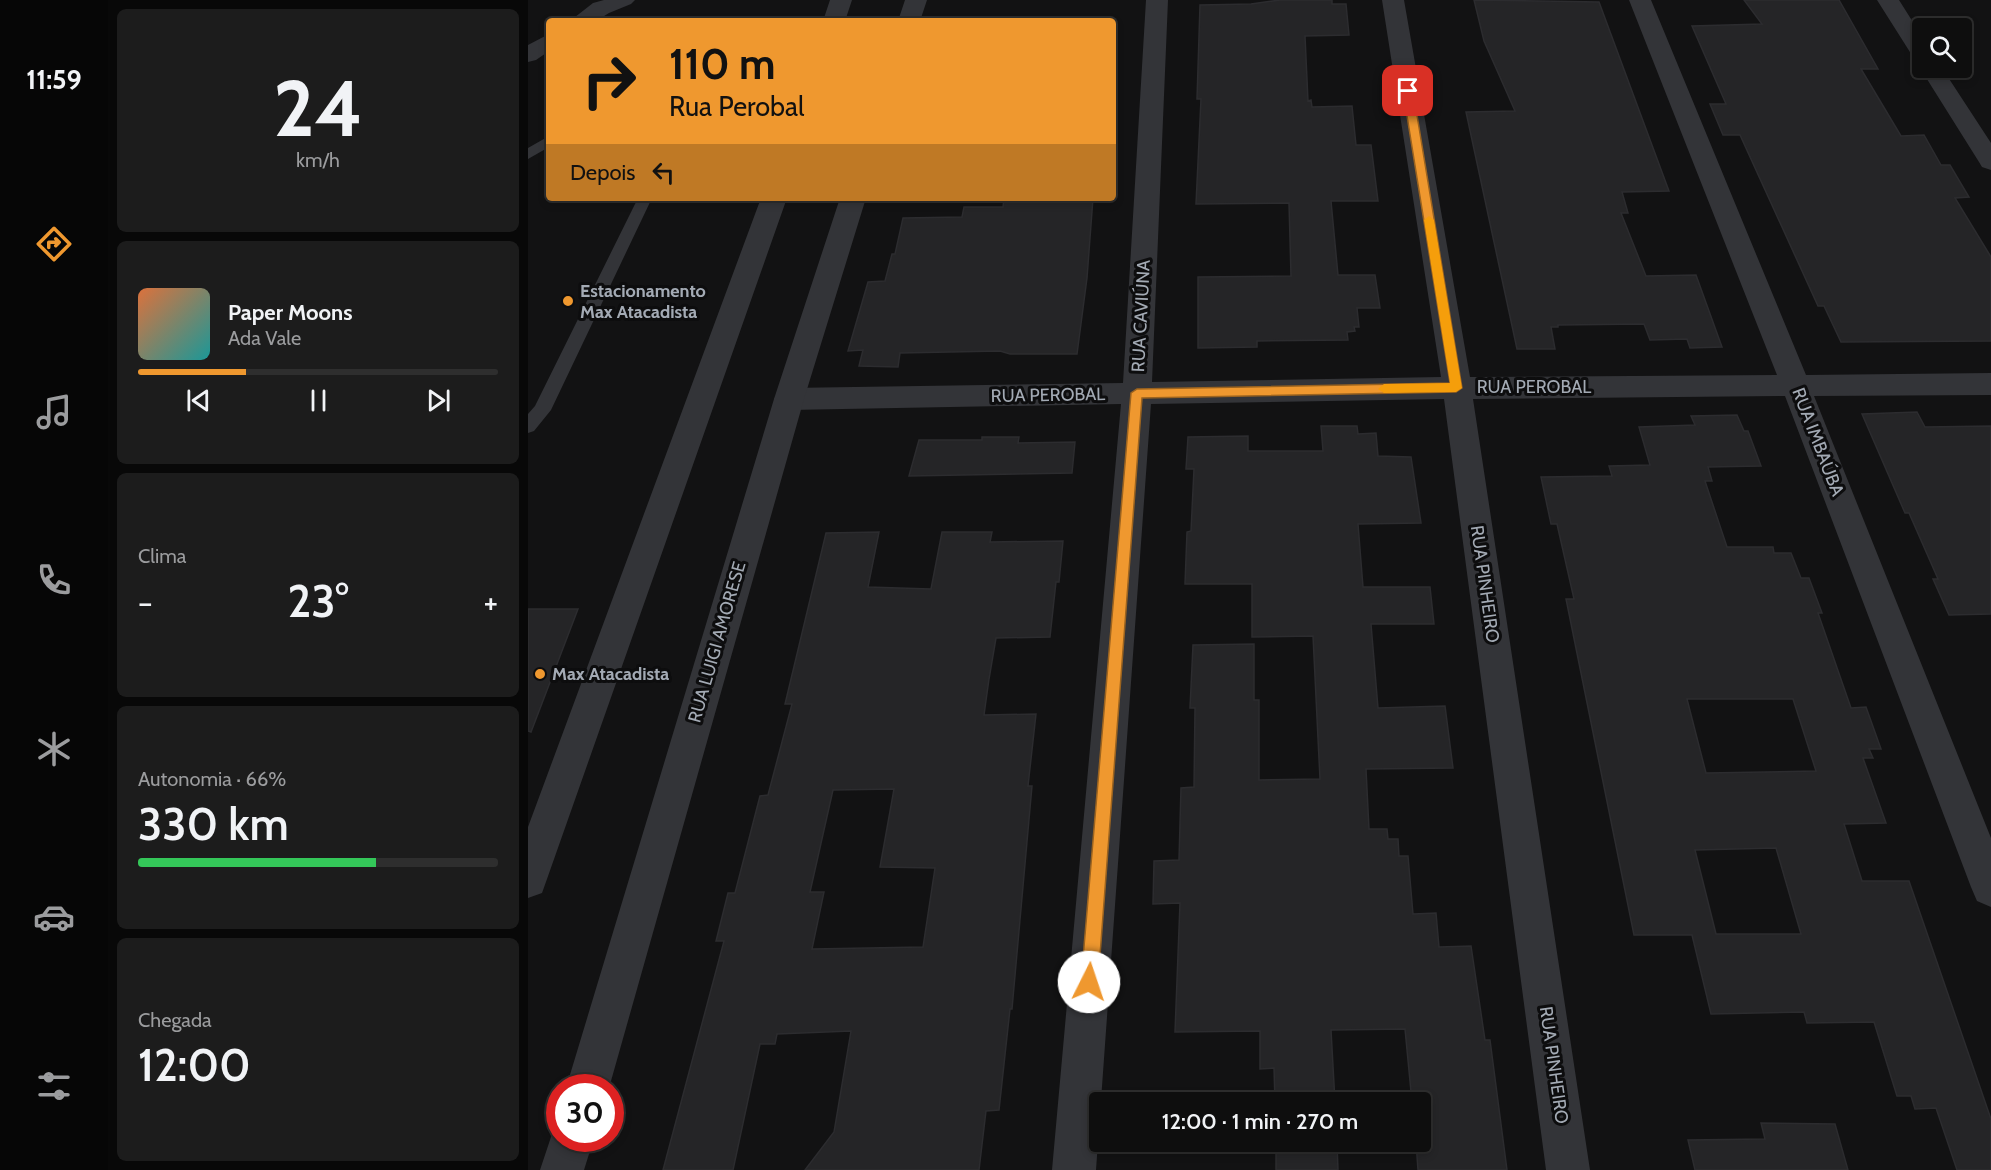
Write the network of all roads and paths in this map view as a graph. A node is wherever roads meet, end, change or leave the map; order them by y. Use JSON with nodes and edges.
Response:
{"nodes":[{"id":1,"x":624,"y":0,"type":"edge"},
{"id":2,"x":842,"y":0,"type":"edge"},
{"id":3,"x":916,"y":0,"type":"edge"},
{"id":4,"x":1157,"y":0,"type":"edge"},
{"id":5,"x":1393,"y":0,"type":"edge"},
{"id":6,"x":1640,"y":0,"type":"edge"},
{"id":7,"x":1888,"y":0,"type":"edge"},
{"id":8,"x":586,"y":18,"type":"edge"},
{"id":9,"x":835,"y":18,"type":"edge"},
{"id":10,"x":910,"y":18,"type":"edge"},
{"id":11,"x":1912,"y":38,"type":"edge"},
{"id":12,"x":1937,"y":78,"type":"edge"},
{"id":13,"x":546,"y":142,"type":"edge"},
{"id":14,"x":528,"y":155,"type":"edge"},
{"id":15,"x":1991,"y":162,"type":"edge"},
{"id":16,"x":644,"y":201,"type":"edge"},
{"id":17,"x":773,"y":201,"type":"edge"},
{"id":18,"x":833,"y":201,"type":"edge"},
{"id":19,"x":852,"y":201,"type":"edge"},
{"id":20,"x":825,"y":286,"type":"junction"},
{"id":21,"x":1991,"y":384,"type":"edge"},
{"id":22,"x":1796,"y":386,"type":"junction"},
{"id":23,"x":1456,"y":388,"type":"junction"},
{"id":24,"x":1137,"y":393,"type":"junction"},
{"id":25,"x":789,"y":399,"type":"junction"},
{"id":26,"x":528,"y":426,"type":"edge"},
{"id":27,"x":528,"y":879,"type":"edge"},
{"id":28,"x":1991,"y":887,"type":"edge"},
{"id":29,"x":591,"y":1074,"type":"edge"},
{"id":30,"x":568,"y":1152,"type":"edge"},
{"id":31,"x":562,"y":1170,"type":"edge"},
{"id":32,"x":1074,"y":1170,"type":"edge"},
{"id":33,"x":1568,"y":1170,"type":"edge"}],
"edges":[{"from":1,"to":8,"type":"street"},
{"from":2,"to":9,"type":"street"},
{"from":3,"to":10,"type":"street"},
{"from":4,"to":24,"type":"street","name":"RUA CAVIÚNA"},
{"from":5,"to":23,"type":"street","name":"RUA PINHEIRO"},
{"from":6,"to":22,"type":"street","name":"RUA IMBAÚBA"},
{"from":7,"to":11,"type":"street"},
{"from":12,"to":15,"type":"street"},
{"from":13,"to":14,"type":"lane"},
{"from":16,"to":26,"type":"lane"},
{"from":17,"to":27,"type":"street"},
{"from":18,"to":20,"type":"street"},
{"from":19,"to":20,"type":"street","name":"RUA LUIGI AMORESE"},
{"from":20,"to":25,"type":"street","name":"RUA LUIGI AMORESE"},
{"from":21,"to":22,"type":"street","name":"RUA PEROBAL"},
{"from":22,"to":23,"type":"street","name":"RUA PEROBAL"},
{"from":22,"to":28,"type":"street","name":"RUA IMBAÚBA"},
{"from":23,"to":24,"type":"street","name":"RUA PEROBAL"},
{"from":23,"to":33,"type":"street","name":"RUA PINHEIRO"},
{"from":24,"to":25,"type":"street","name":"RUA PEROBAL"},
{"from":24,"to":32,"type":"street","name":"RUA CAVIÚNA"},
{"from":25,"to":29,"type":"street","name":"RUA LUIGI AMORESE"},
{"from":30,"to":31,"type":"street"}]}
